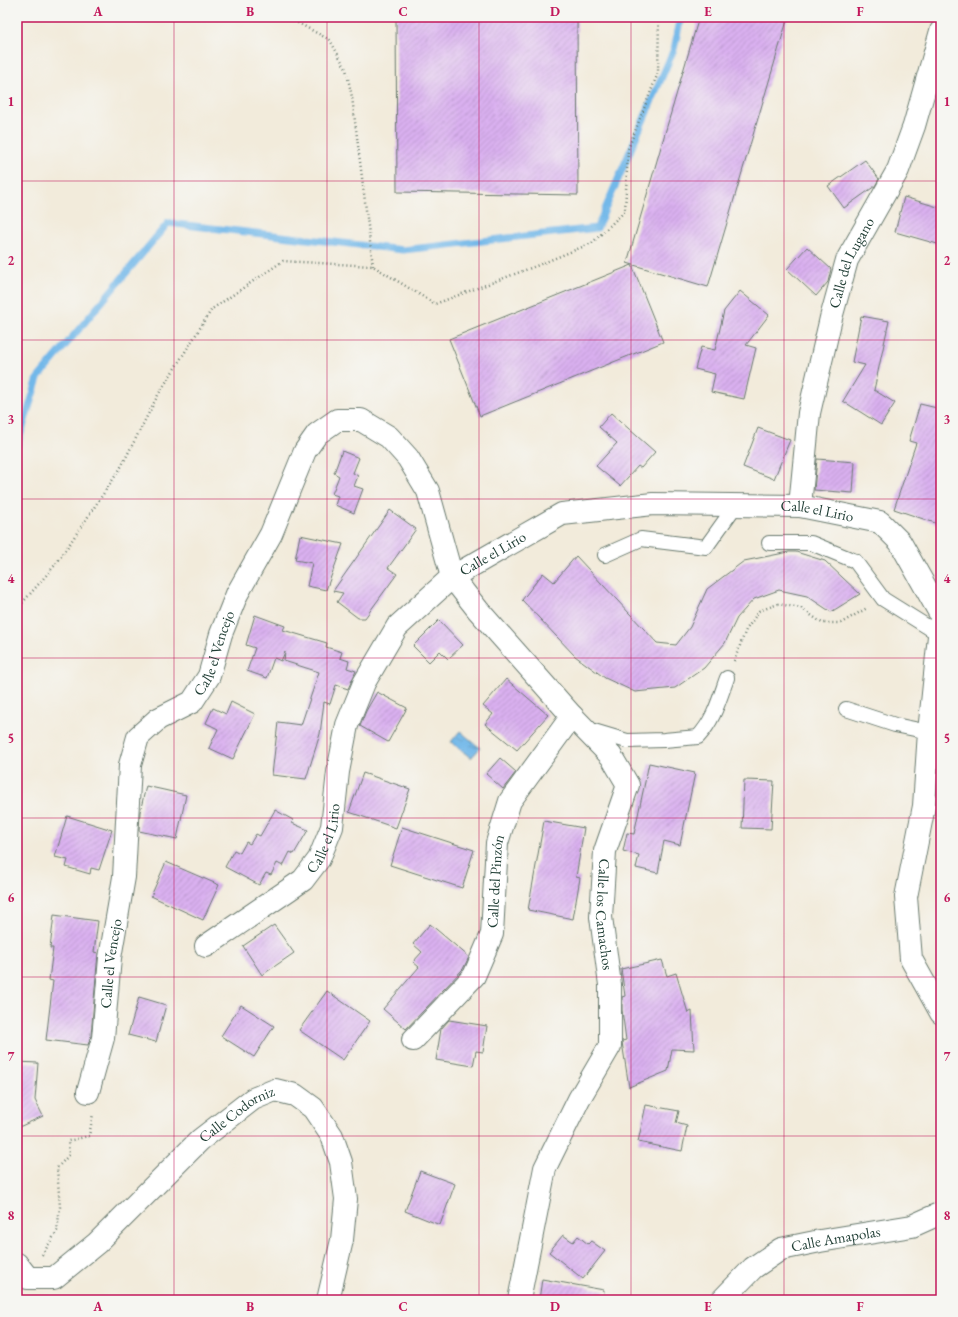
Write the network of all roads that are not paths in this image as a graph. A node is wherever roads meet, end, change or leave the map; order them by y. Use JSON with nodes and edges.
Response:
{"nodes":[{"id":1,"x":941,"y":31,"type":"edge"},
{"id":2,"x":736,"y":505,"type":"junction"},
{"id":3,"x":800,"y":506,"type":"junction"},
{"id":4,"x":769,"y":543,"type":"dead end"},
{"id":5,"x":605,"y":555,"type":"dead end"},
{"id":6,"x":452,"y":577,"type":"junction"},
{"id":7,"x":940,"y":622,"type":"edge"},
{"id":8,"x":727,"y":678,"type":"road end"},
{"id":9,"x":846,"y":709,"type":"dead end"},
{"id":10,"x":578,"y":722,"type":"junction"},
{"id":11,"x":930,"y":732,"type":"junction"},
{"id":12,"x":932,"y":808,"type":"edge"},
{"id":13,"x":206,"y":946,"type":"dead end"},
{"id":14,"x":941,"y":1013,"type":"edge"},
{"id":15,"x":413,"y":1040,"type":"dead end"},
{"id":16,"x":88,"y":1092,"type":"road end"},
{"id":17,"x":941,"y":1213,"type":"edge"},
{"id":18,"x":22,"y":1271,"type":"edge"},
{"id":19,"x":328,"y":1300,"type":"edge"},
{"id":20,"x":519,"y":1300,"type":"edge"},
{"id":21,"x":722,"y":1300,"type":"edge"}],
"edges":[{"from":1,"to":3,"type":"street","name":"Calle del Lugano"},
{"from":2,"to":3,"type":"street","name":"Calle el Lirio"},
{"from":2,"to":5,"type":"lane"},
{"from":2,"to":6,"type":"street","name":"Calle el Lirio"},
{"from":3,"to":7,"type":"street","name":"Calle el Lirio"},
{"from":4,"to":7,"type":"lane"},
{"from":6,"to":10,"type":"street","name":"Calle los Camachos"},
{"from":6,"to":13,"type":"street","name":"Calle el Lirio"},
{"from":6,"to":16,"type":"street","name":"Calle el Vencejo"},
{"from":7,"to":11,"type":"street"},
{"from":8,"to":10,"type":"lane"},
{"from":9,"to":11,"type":"lane"},
{"from":10,"to":15,"type":"street","name":"Calle del Pinzón"},
{"from":10,"to":20,"type":"street","name":"Calle los Camachos"},
{"from":11,"to":12,"type":"street"},
{"from":12,"to":14,"type":"street"},
{"from":17,"to":21,"type":"street","name":"Calle Amapolas"},
{"from":18,"to":19,"type":"street","name":"Calle Codorniz"}]}
